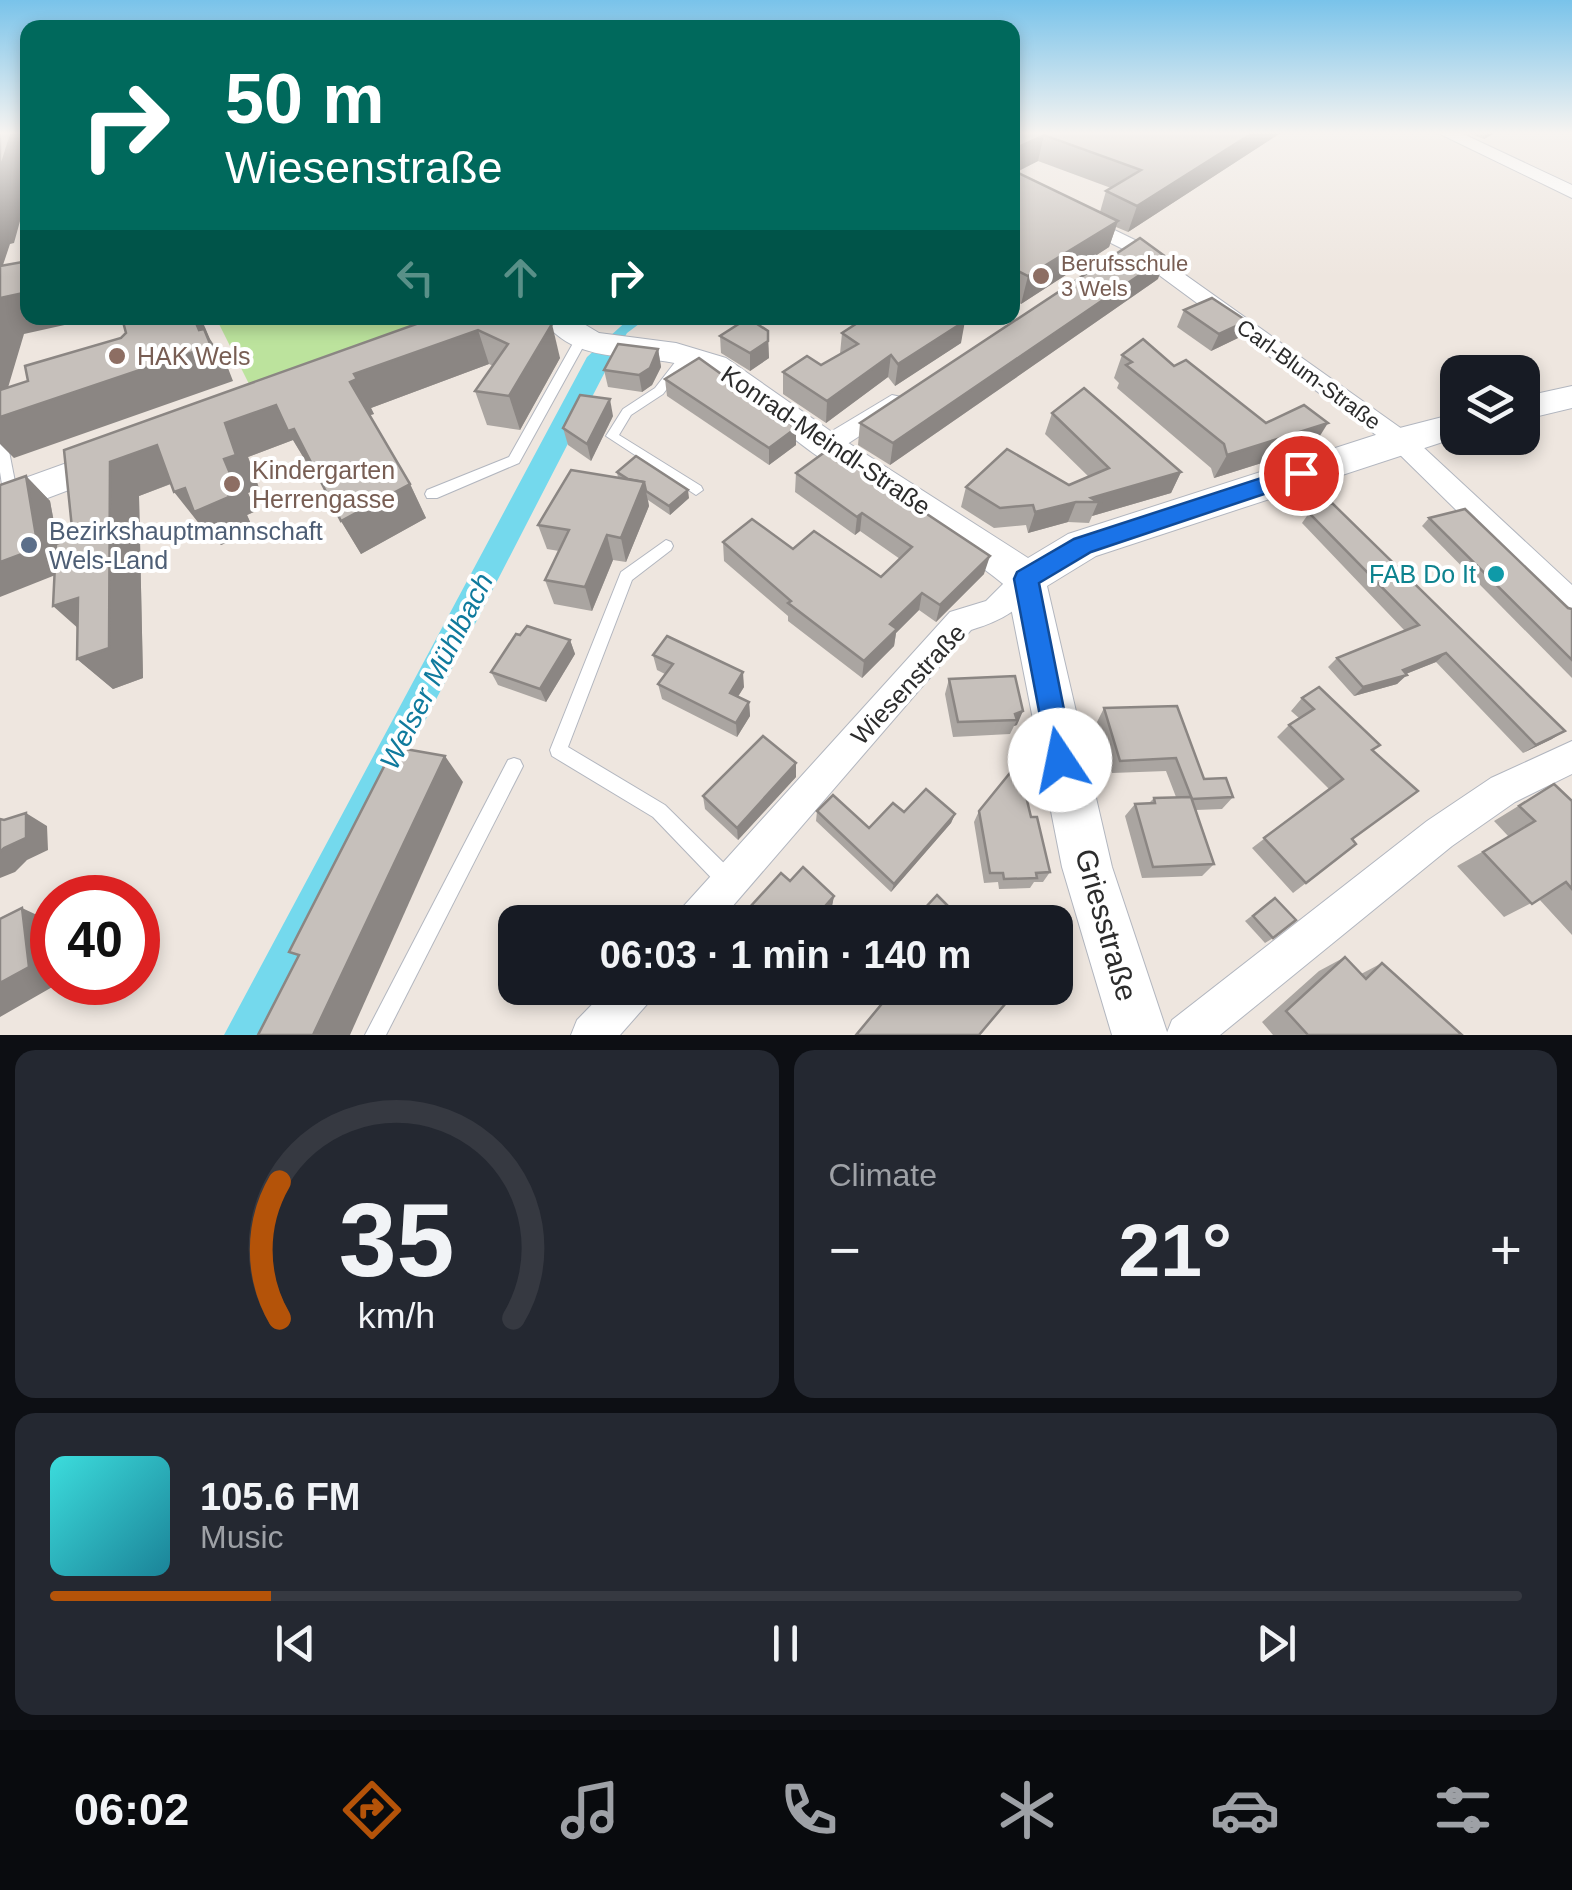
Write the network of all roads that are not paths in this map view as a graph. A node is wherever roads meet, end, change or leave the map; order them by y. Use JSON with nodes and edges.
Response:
{"nodes":[{"id":1,"x":1547,"y":180,"type":"edge"},
{"id":2,"x":1020,"y":191,"type":"edge"},
{"id":3,"x":1572,"y":192,"type":"edge"},
{"id":4,"x":567,"y":325,"type":"edge"},
{"id":5,"x":588,"y":340,"type":"junction"},
{"id":6,"x":687,"y":355,"type":"junction"},
{"id":7,"x":907,"y":393,"type":"edge"},
{"id":8,"x":1572,"y":397,"type":"edge"},
{"id":9,"x":1540,"y":405,"type":"edge"},
{"id":10,"x":1440,"y":430,"type":"edge"},
{"id":11,"x":0,"y":436,"type":"edge"},
{"id":12,"x":1400,"y":440,"type":"junction"},
{"id":13,"x":826,"y":446,"type":"junction"},
{"id":14,"x":144,"y":448,"type":"edge"},
{"id":15,"x":696,"y":490,"type":"dead end"},
{"id":16,"x":432,"y":494,"type":"dead end"},
{"id":17,"x":5,"y":500,"type":"edge"},
{"id":18,"x":666,"y":546,"type":"dead end"},
{"id":19,"x":1026,"y":579,"type":"junction"},
{"id":20,"x":1572,"y":604,"type":"edge"},
{"id":21,"x":1572,"y":757,"type":"edge"},
{"id":22,"x":514,"y":766,"type":"dead end"},
{"id":23,"x":730,"y":882,"type":"junction"},
{"id":24,"x":709,"y":905,"type":"edge"},
{"id":25,"x":619,"y":1005,"type":"edge"},
{"id":26,"x":375,"y":1035,"type":"edge"},
{"id":27,"x":592,"y":1035,"type":"edge"},
{"id":28,"x":1140,"y":1035,"type":"edge"},
{"id":29,"x":1187,"y":1035,"type":"edge"}],
"edges":[{"from":1,"to":3,"type":"street"},
{"from":2,"to":12,"type":"street","name":"Carl-Blum-Straße"},
{"from":4,"to":5,"type":"street"},
{"from":5,"to":6,"type":"street","name":"Konrad-Meindl-Straße"},
{"from":5,"to":16,"type":"lane"},
{"from":6,"to":13,"type":"street","name":"Konrad-Meindl-Straße"},
{"from":6,"to":15,"type":"lane"},
{"from":7,"to":13,"type":"street"},
{"from":8,"to":9,"type":"street"},
{"from":10,"to":12,"type":"street","name":"Wiesenstraße"},
{"from":11,"to":17,"type":"lane"},
{"from":12,"to":19,"type":"street","name":"Wiesenstraße"},
{"from":12,"to":20,"type":"street","name":"Carl-Blum-Straße"},
{"from":13,"to":19,"type":"street","name":"Konrad-Meindl-Straße"},
{"from":14,"to":17,"type":"street"},
{"from":18,"to":23,"type":"lane"},
{"from":19,"to":23,"type":"street","name":"Wiesenstraße"},
{"from":19,"to":28,"type":"street","name":"Griesstraße"},
{"from":21,"to":29,"type":"street"},
{"from":22,"to":26,"type":"lane"},
{"from":23,"to":24,"type":"street","name":"Wiesenstraße"},
{"from":25,"to":27,"type":"street"}]}
